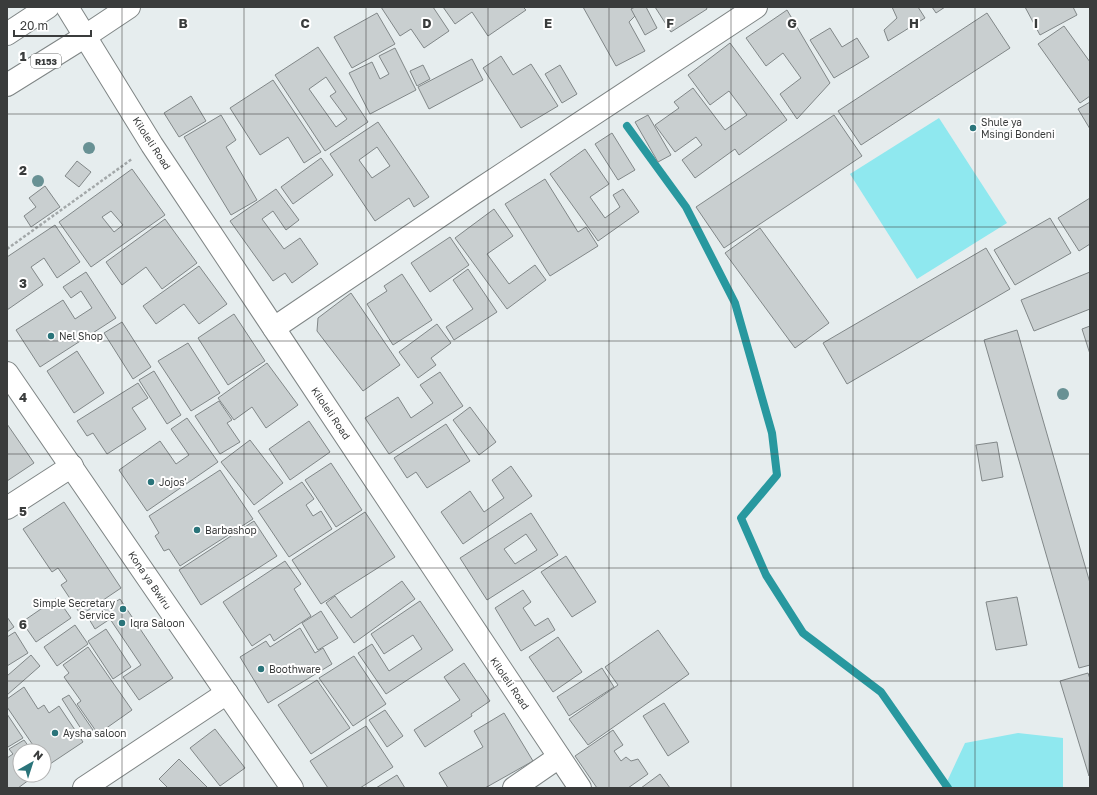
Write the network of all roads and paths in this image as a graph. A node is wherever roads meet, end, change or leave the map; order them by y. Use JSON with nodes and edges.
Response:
{"nodes":[{"id":1,"x":48,"y":7,"type":"edge"},
{"id":2,"x":67,"y":7,"type":"edge"},
{"id":3,"x":129,"y":7,"type":"edge"},
{"id":4,"x":756,"y":7,"type":"edge"},
{"id":5,"x":7,"y":34,"type":"edge"},
{"id":6,"x":84,"y":37,"type":"junction"},
{"id":7,"x":7,"y":85,"type":"edge"},
{"id":8,"x":152,"y":145,"type":"junction"},
{"id":9,"x":7,"y":249,"type":"edge"},
{"id":10,"x":274,"y":328,"type":"junction"},
{"id":11,"x":7,"y":373,"type":"edge"},
{"id":12,"x":72,"y":466,"type":"junction"},
{"id":13,"x":7,"y":508,"type":"edge"},
{"id":14,"x":227,"y":693,"type":"junction"},
{"id":15,"x":559,"y":757,"type":"junction"},
{"id":16,"x":84,"y":788,"type":"edge"},
{"id":17,"x":292,"y":788,"type":"edge"},
{"id":18,"x":514,"y":788,"type":"edge"},
{"id":19,"x":580,"y":788,"type":"edge"}],
"edges":[{"from":1,"to":5,"type":"street"},
{"from":2,"to":6,"type":"street","name":"Kiloleli Road"},
{"from":3,"to":6,"type":"street","number":"R153"},
{"from":4,"to":10,"type":"street"},
{"from":6,"to":7,"type":"street","number":"R153"},
{"from":6,"to":8,"type":"street","name":"Kiloleli Road"},
{"from":8,"to":9,"type":"path"},
{"from":8,"to":10,"type":"street","name":"Kiloleli Road"},
{"from":10,"to":15,"type":"street","name":"Kiloleli Road"},
{"from":11,"to":12,"type":"street","name":"Kona ya Bwiru"},
{"from":12,"to":13,"type":"street"},
{"from":12,"to":14,"type":"street","name":"Kona ya Bwiru"},
{"from":14,"to":16,"type":"street"},
{"from":14,"to":17,"type":"street","name":"Kona ya Bwiru"},
{"from":15,"to":18,"type":"street"},
{"from":15,"to":19,"type":"street","name":"Kiloleli Road"}]}
